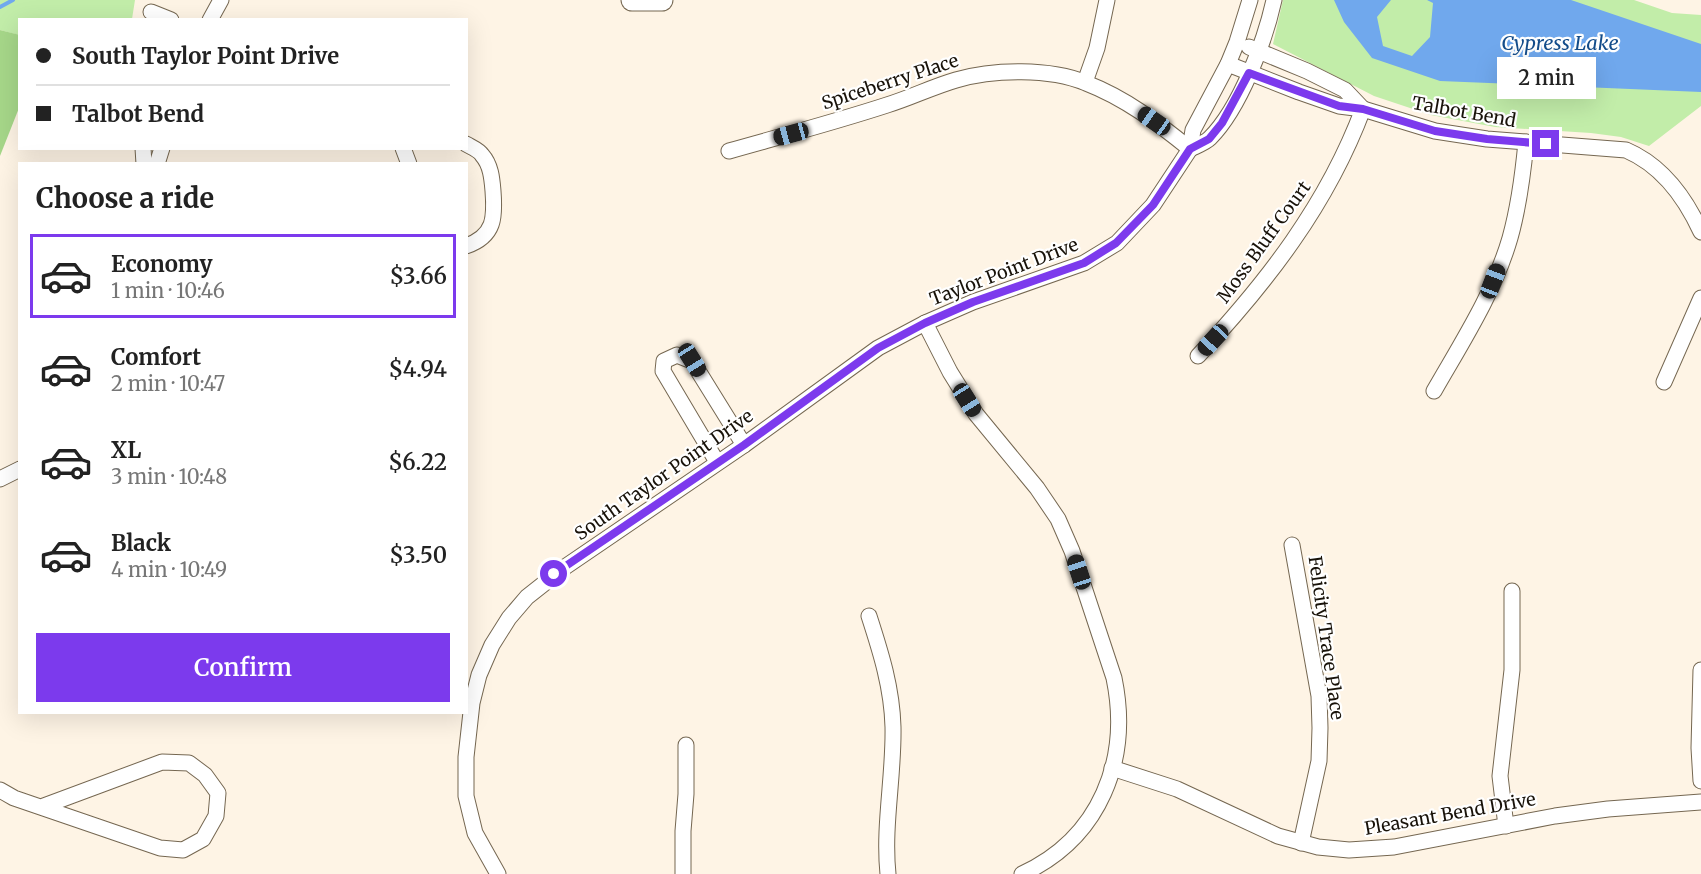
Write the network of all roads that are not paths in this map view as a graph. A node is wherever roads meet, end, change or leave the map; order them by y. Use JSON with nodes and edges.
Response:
{"nodes":[{"id":1,"x":221,"y":0,"type":"edge"},
{"id":2,"x":632,"y":0,"type":"edge"},
{"id":3,"x":662,"y":0,"type":"edge"},
{"id":4,"x":1107,"y":0,"type":"edge"},
{"id":5,"x":1250,"y":0,"type":"edge"},
{"id":6,"x":1274,"y":0,"type":"edge"},
{"id":7,"x":152,"y":10,"type":"edge"},
{"id":8,"x":167,"y":18,"type":"edge"},
{"id":9,"x":211,"y":18,"type":"edge"},
{"id":10,"x":1237,"y":42,"type":"junction"},
{"id":11,"x":1258,"y":50,"type":"junction"},
{"id":12,"x":1228,"y":64,"type":"junction"},
{"id":13,"x":1249,"y":73,"type":"junction"},
{"id":14,"x":1085,"y":82,"type":"junction"},
{"id":15,"x":1363,"y":109,"type":"junction"},
{"id":16,"x":1526,"y":142,"type":"junction"},
{"id":17,"x":468,"y":145,"type":"edge"},
{"id":18,"x":1190,"y":149,"type":"junction"},
{"id":19,"x":729,"y":151,"type":"dead end"},
{"id":20,"x":1701,"y":232,"type":"edge"},
{"id":21,"x":468,"y":245,"type":"edge"},
{"id":22,"x":1701,"y":298,"type":"edge"},
{"id":23,"x":925,"y":323,"type":"junction"},
{"id":24,"x":1198,"y":356,"type":"dead end"},
{"id":25,"x":1664,"y":382,"type":"dead end"},
{"id":26,"x":1434,"y":391,"type":"dead end"},
{"id":27,"x":744,"y":445,"type":"junction"},
{"id":28,"x":717,"y":462,"type":"junction"},
{"id":29,"x":18,"y":470,"type":"edge"},
{"id":30,"x":0,"y":479,"type":"edge"},
{"id":31,"x":1292,"y":545,"type":"dead end"},
{"id":32,"x":1512,"y":591,"type":"dead end"},
{"id":33,"x":869,"y":616,"type":"dead end"},
{"id":34,"x":1701,"y":670,"type":"edge"},
{"id":35,"x":686,"y":745,"type":"dead end"},
{"id":36,"x":1112,"y":768,"type":"junction"},
{"id":37,"x":1701,"y":781,"type":"edge"},
{"id":38,"x":0,"y":790,"type":"edge"},
{"id":39,"x":1701,"y":802,"type":"edge"},
{"id":40,"x":41,"y":807,"type":"junction"},
{"id":41,"x":1506,"y":826,"type":"junction"},
{"id":42,"x":1301,"y":843,"type":"junction"},
{"id":43,"x":491,"y":871,"type":"edge"},
{"id":44,"x":683,"y":874,"type":"edge"},
{"id":45,"x":888,"y":874,"type":"edge"},
{"id":46,"x":1022,"y":874,"type":"edge"}],
"edges":[{"from":1,"to":9,"type":"street"},
{"from":2,"to":3,"type":"street"},
{"from":4,"to":14,"type":"street"},
{"from":5,"to":10,"type":"street","name":"Taylor Point Drive"},
{"from":6,"to":11,"type":"street","name":"Taylor Point Drive"},
{"from":7,"to":8,"type":"street"},
{"from":10,"to":11,"type":"street","name":"Talbot Bend"},
{"from":10,"to":12,"type":"street","name":"Taylor Point Drive"},
{"from":11,"to":13,"type":"street","name":"Taylor Point Drive"},
{"from":11,"to":15,"type":"street","name":"Talbot Bend"},
{"from":12,"to":13,"type":"street","name":"Talbot Bend"},
{"from":12,"to":18,"type":"street","name":"Taylor Point Drive"},
{"from":13,"to":15,"type":"street","name":"Talbot Bend"},
{"from":13,"to":18,"type":"street","name":"Taylor Point Drive"},
{"from":14,"to":18,"type":"street","name":"Spiceberry Place"},
{"from":14,"to":19,"type":"street","name":"Spiceberry Place"},
{"from":15,"to":16,"type":"street","name":"Talbot Bend"},
{"from":15,"to":24,"type":"street","name":"Moss Bluff Court"},
{"from":16,"to":20,"type":"street","name":"Talbot Bend"},
{"from":16,"to":26,"type":"street"},
{"from":17,"to":21,"type":"street"},
{"from":18,"to":23,"type":"street","name":"Taylor Point Drive"},
{"from":22,"to":25,"type":"street"},
{"from":23,"to":27,"type":"street","name":"South Taylor Point Drive"},
{"from":23,"to":36,"type":"street"},
{"from":27,"to":28,"type":"street","name":"South Taylor Point Drive"},
{"from":27,"to":28,"type":"street"},
{"from":28,"to":43,"type":"street","name":"South Taylor Point Drive"},
{"from":29,"to":30,"type":"street"},
{"from":31,"to":42,"type":"street","name":"Felicity Trace Place"},
{"from":32,"to":41,"type":"street"},
{"from":33,"to":45,"type":"street"},
{"from":34,"to":37,"type":"street"},
{"from":35,"to":44,"type":"street"},
{"from":36,"to":42,"type":"street","name":"Pleasant Bend Drive"},
{"from":36,"to":46,"type":"street"},
{"from":38,"to":40,"type":"street"},
{"from":39,"to":41,"type":"street","name":"Pleasant Bend Drive"},
{"from":40,"to":40,"type":"street"},
{"from":41,"to":42,"type":"street","name":"Pleasant Bend Drive"}]}
